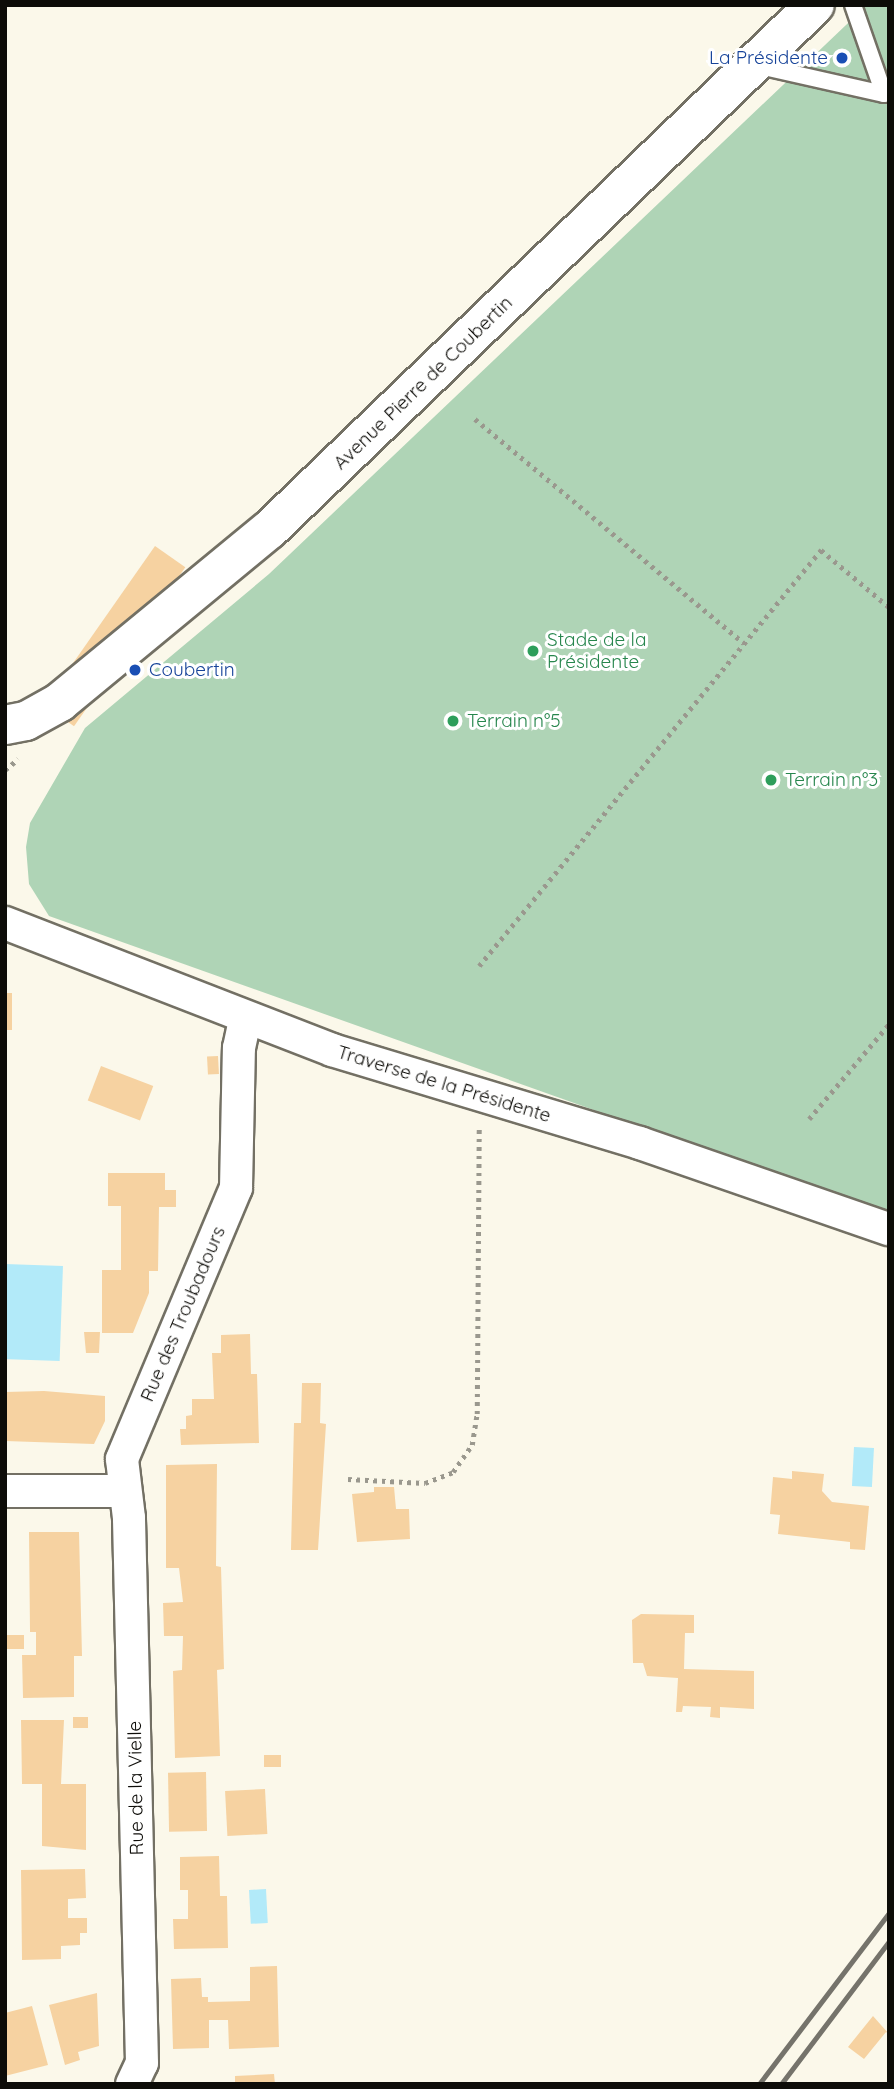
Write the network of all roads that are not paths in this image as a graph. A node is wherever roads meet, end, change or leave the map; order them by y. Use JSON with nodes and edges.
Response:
{"nodes":[{"id":1,"x":815,"y":5,"type":"edge"},
{"id":2,"x":853,"y":5,"type":"edge"},
{"id":3,"x":755,"y":65,"type":"junction"},
{"id":4,"x":886,"y":95,"type":"edge"},
{"id":5,"x":5,"y":725,"type":"edge"},
{"id":6,"x":5,"y":923,"type":"edge"},
{"id":7,"x":245,"y":1019,"type":"junction"},
{"id":8,"x":889,"y":1230,"type":"edge"},
{"id":9,"x":5,"y":1491,"type":"edge"},
{"id":10,"x":123,"y":1491,"type":"junction"},
{"id":11,"x":132,"y":2084,"type":"edge"}],
"edges":[{"from":1,"to":3,"type":"main road","name":"Avenue Pierre de Coubertin"},
{"from":2,"to":4,"type":"lane"},
{"from":3,"to":4,"type":"lane"},
{"from":3,"to":5,"type":"main road","name":"Avenue Pierre de Coubertin"},
{"from":6,"to":7,"type":"street","name":"Traverse de la Présidente"},
{"from":7,"to":8,"type":"street","name":"Traverse de la Présidente"},
{"from":7,"to":10,"type":"street","name":"Rue des Troubadours"},
{"from":9,"to":10,"type":"street"},
{"from":10,"to":11,"type":"street","name":"Rue de la Vielle"}]}
